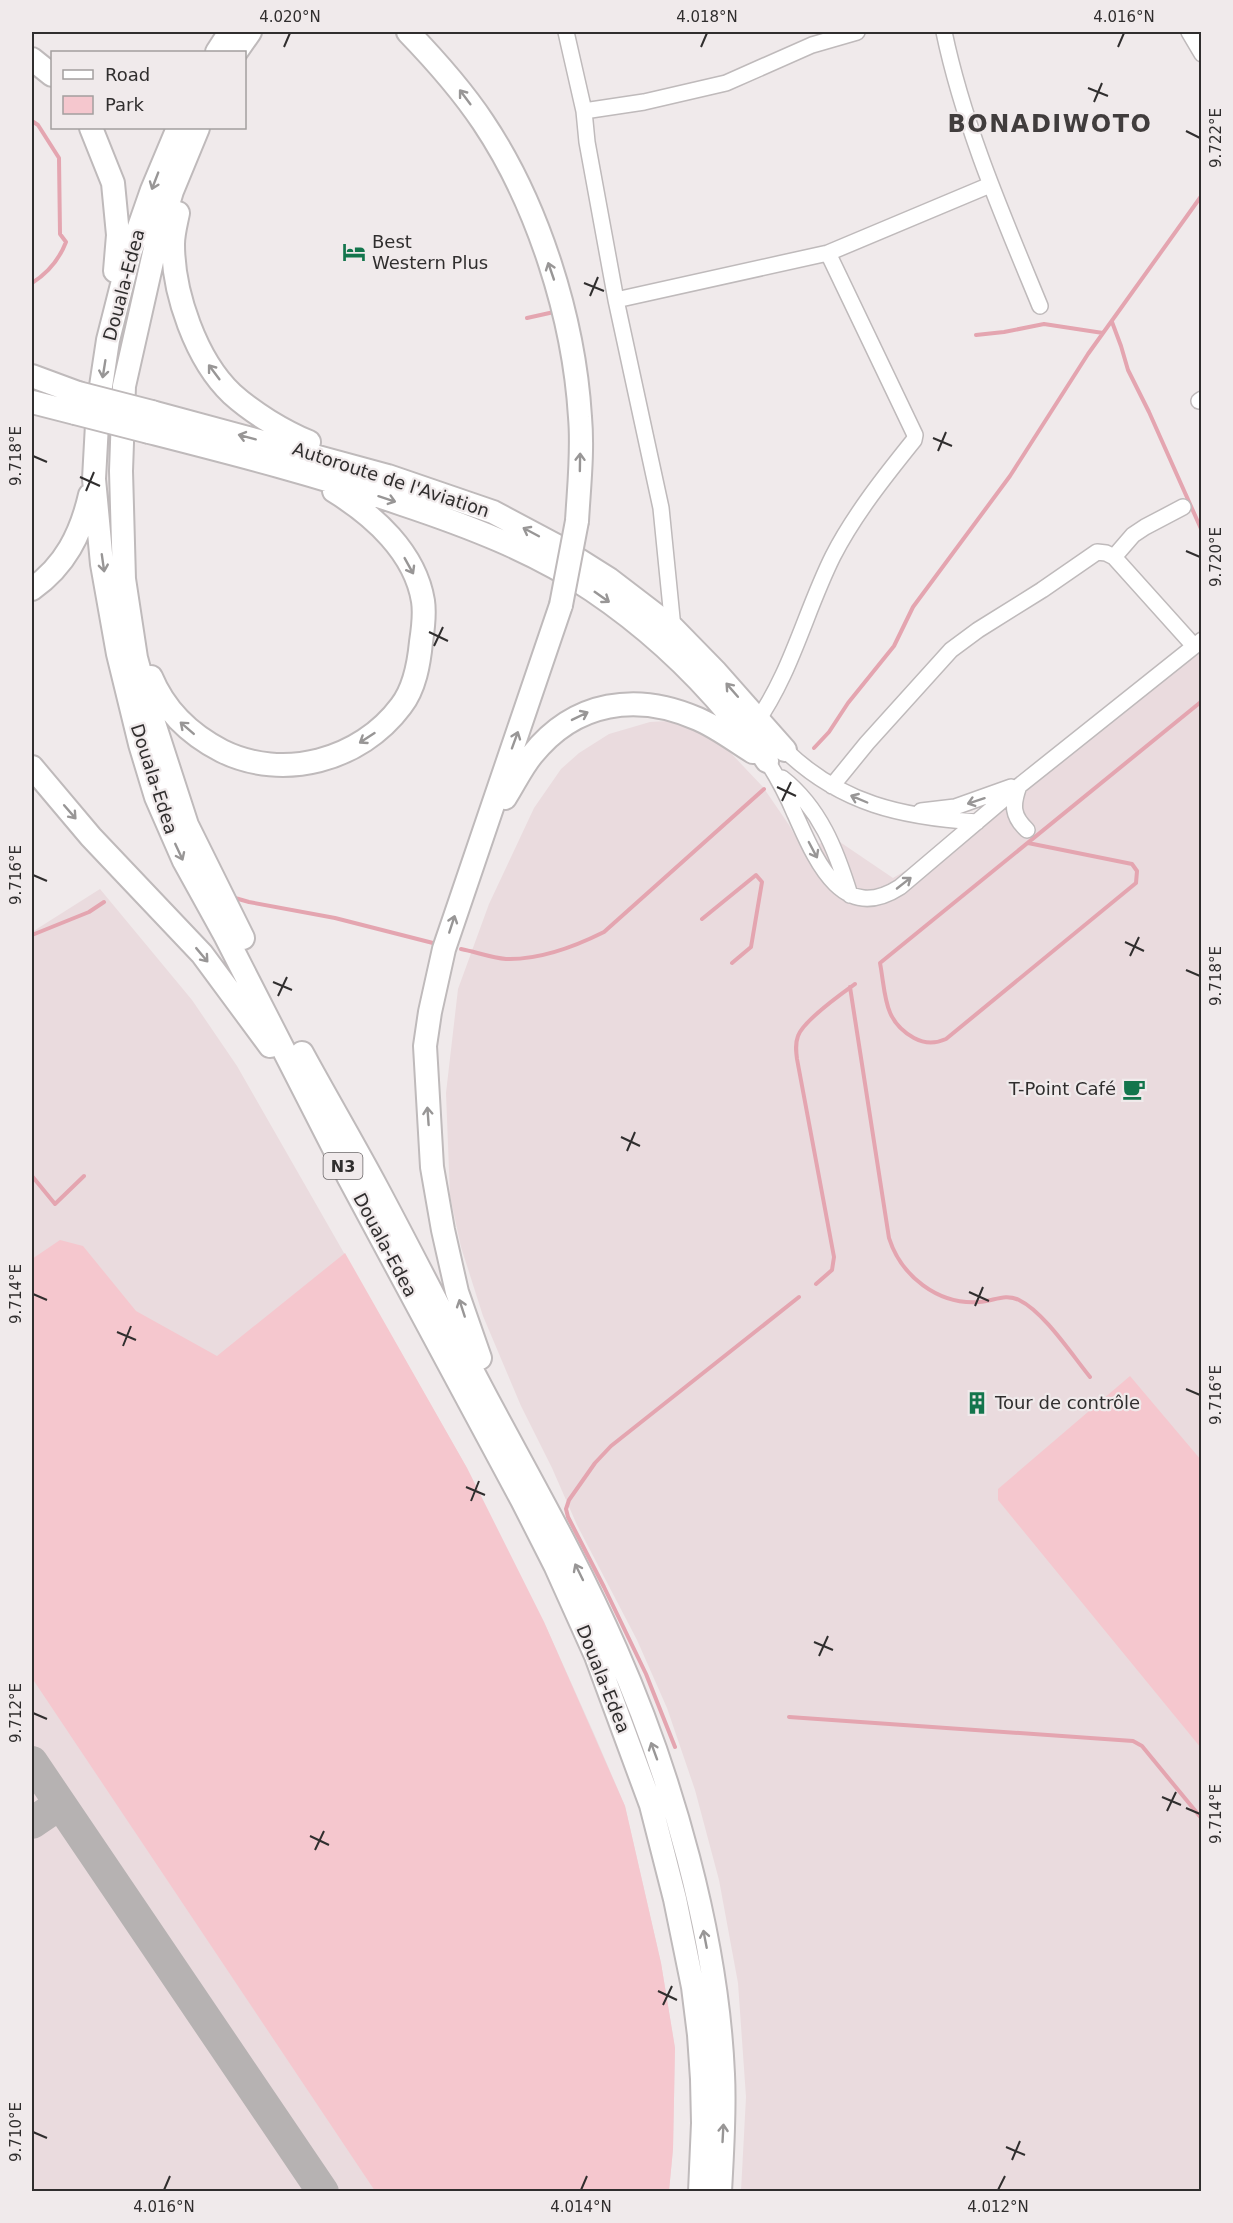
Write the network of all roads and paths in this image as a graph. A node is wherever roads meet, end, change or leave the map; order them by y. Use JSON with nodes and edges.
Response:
{"nodes":[{"id":1,"x":230,"y":32,"type":"edge"},
{"id":2,"x":250,"y":32,"type":"edge"},
{"id":3,"x":255,"y":32,"type":"edge"},
{"id":4,"x":408,"y":32,"type":"edge"},
{"id":5,"x":566,"y":32,"type":"edge"},
{"id":6,"x":857,"y":32,"type":"edge"},
{"id":7,"x":944,"y":32,"type":"edge"},
{"id":8,"x":1189,"y":32,"type":"edge"},
{"id":9,"x":218,"y":51,"type":"edge"},
{"id":10,"x":237,"y":51,"type":"edge"},
{"id":11,"x":244,"y":51,"type":"edge"},
{"id":12,"x":1202,"y":54,"type":"edge"},
{"id":13,"x":32,"y":59,"type":"edge"},
{"id":14,"x":51,"y":74,"type":"edge"},
{"id":15,"x":584,"y":111,"type":"junction"},
{"id":16,"x":91,"y":129,"type":"edge"},
{"id":17,"x":178,"y":129,"type":"edge"},
{"id":18,"x":198,"y":129,"type":"edge"},
{"id":19,"x":205,"y":129,"type":"edge"},
{"id":20,"x":990,"y":185,"type":"junction"},
{"id":21,"x":828,"y":253,"type":"junction"},
{"id":22,"x":616,"y":300,"type":"junction"},
{"id":23,"x":1040,"y":306,"type":"dead end"},
{"id":24,"x":108,"y":340,"type":"junction"},
{"id":25,"x":32,"y":376,"type":"edge"},
{"id":26,"x":32,"y":403,"type":"edge"},
{"id":27,"x":77,"y":403,"type":"junction"},
{"id":28,"x":150,"y":422,"type":"junction"},
{"id":29,"x":305,"y":472,"type":"junction"},
{"id":30,"x":388,"y":476,"type":"junction"},
{"id":31,"x":94,"y":479,"type":"junction"},
{"id":32,"x":1183,"y":507,"type":"dead end"},
{"id":33,"x":1114,"y":557,"type":"junction"},
{"id":34,"x":124,"y":579,"type":"junction"},
{"id":35,"x":32,"y":589,"type":"edge"},
{"id":36,"x":673,"y":628,"type":"junction"},
{"id":37,"x":1198,"y":643,"type":"edge"},
{"id":38,"x":753,"y":728,"type":"junction"},
{"id":39,"x":776,"y":762,"type":"junction"},
{"id":40,"x":32,"y":767,"type":"edge"},
{"id":41,"x":1024,"y":782,"type":"junction"},
{"id":42,"x":832,"y":786,"type":"junction"},
{"id":43,"x":899,"y":812,"type":"junction"},
{"id":44,"x":977,"y":822,"type":"junction"},
{"id":45,"x":1027,"y":830,"type":"dead end"},
{"id":46,"x":480,"y":841,"type":"junction"},
{"id":47,"x":850,"y":895,"type":"junction"},
{"id":48,"x":311,"y":1103,"type":"junction"},
{"id":49,"x":541,"y":1497,"type":"junction"},
{"id":50,"x":700,"y":2192,"type":"edge"},
{"id":51,"x":720,"y":2192,"type":"edge"}],
"edges":[{"from":1,"to":9,"type":"highway"},
{"from":2,"to":10,"type":"highway"},
{"from":3,"to":11,"type":"highway"},
{"from":46,"to":4,"type":"highway","one_way":true,"bridge":true},
{"from":5,"to":15,"type":"street"},
{"from":6,"to":15,"type":"street"},
{"from":7,"to":20,"type":"street"},
{"from":8,"to":12,"type":"street"},
{"from":13,"to":14,"type":"highway"},
{"from":15,"to":22,"type":"street"},
{"from":16,"to":24,"type":"highway"},
{"from":17,"to":24,"type":"highway","name":"Douala-Edea","number":"N3","one_way":true},
{"from":18,"to":34,"type":"highway","name":"Douala-Edea","number":"N3"},
{"from":30,"to":19,"type":"highway","one_way":true},
{"from":20,"to":21,"type":"street"},
{"from":20,"to":23,"type":"street"},
{"from":21,"to":22,"type":"street"},
{"from":21,"to":38,"type":"street"},
{"from":22,"to":36,"type":"street"},
{"from":24,"to":31,"type":"highway","name":"Douala-Edea","number":"N3","one_way":true},
{"from":25,"to":27,"type":"highway","name":"Autoroute de l'Aviation"},
{"from":26,"to":27,"type":"highway","name":"Autoroute de l'Aviation"},
{"from":27,"to":28,"type":"highway","name":"Autoroute de l'Aviation","bridge":true},
{"from":28,"to":29,"type":"highway","name":"Autoroute de l'Aviation"},
{"from":30,"to":28,"type":"highway","name":"Autoroute de l'Aviation","one_way":true},
{"from":29,"to":34,"type":"highway","one_way":true},
{"from":29,"to":38,"type":"highway","name":"Autoroute de l'Aviation","one_way":true},
{"from":36,"to":30,"type":"highway","name":"Autoroute de l'Aviation","one_way":true},
{"from":31,"to":35,"type":"highway"},
{"from":31,"to":48,"type":"highway","name":"Douala-Edea","number":"N3","one_way":true},
{"from":32,"to":33,"type":"street"},
{"from":33,"to":37,"type":"street"},
{"from":33,"to":42,"type":"street"},
{"from":34,"to":49,"type":"highway","name":"Douala-Edea","number":"N3"},
{"from":38,"to":36,"type":"highway","name":"Autoroute de l'Aviation","one_way":true},
{"from":37,"to":41,"type":"street"},
{"from":38,"to":39,"type":"highway","name":"Autoroute de l'Aviation"},
{"from":39,"to":42,"type":"street","name":"Autoroute de l'Aviation"},
{"from":46,"to":39,"type":"highway","one_way":true},
{"from":39,"to":47,"type":"street"},
{"from":39,"to":47,"type":"street","name":"Autoroute de l'Aviation","one_way":true},
{"from":40,"to":48,"type":"highway","one_way":true},
{"from":41,"to":43,"type":"street","one_way":true},
{"from":41,"to":44,"type":"street"},
{"from":41,"to":45,"type":"street"},
{"from":43,"to":42,"type":"street","name":"Autoroute de l'Aviation","one_way":true},
{"from":43,"to":44,"type":"street","name":"Autoroute de l'Aviation"},
{"from":47,"to":44,"type":"street","one_way":true},
{"from":49,"to":46,"type":"highway","one_way":true},
{"from":48,"to":50,"type":"highway","name":"Douala-Edea","number":"N3"},
{"from":51,"to":49,"type":"highway","name":"Douala-Edea","number":"N3","one_way":true}]}
